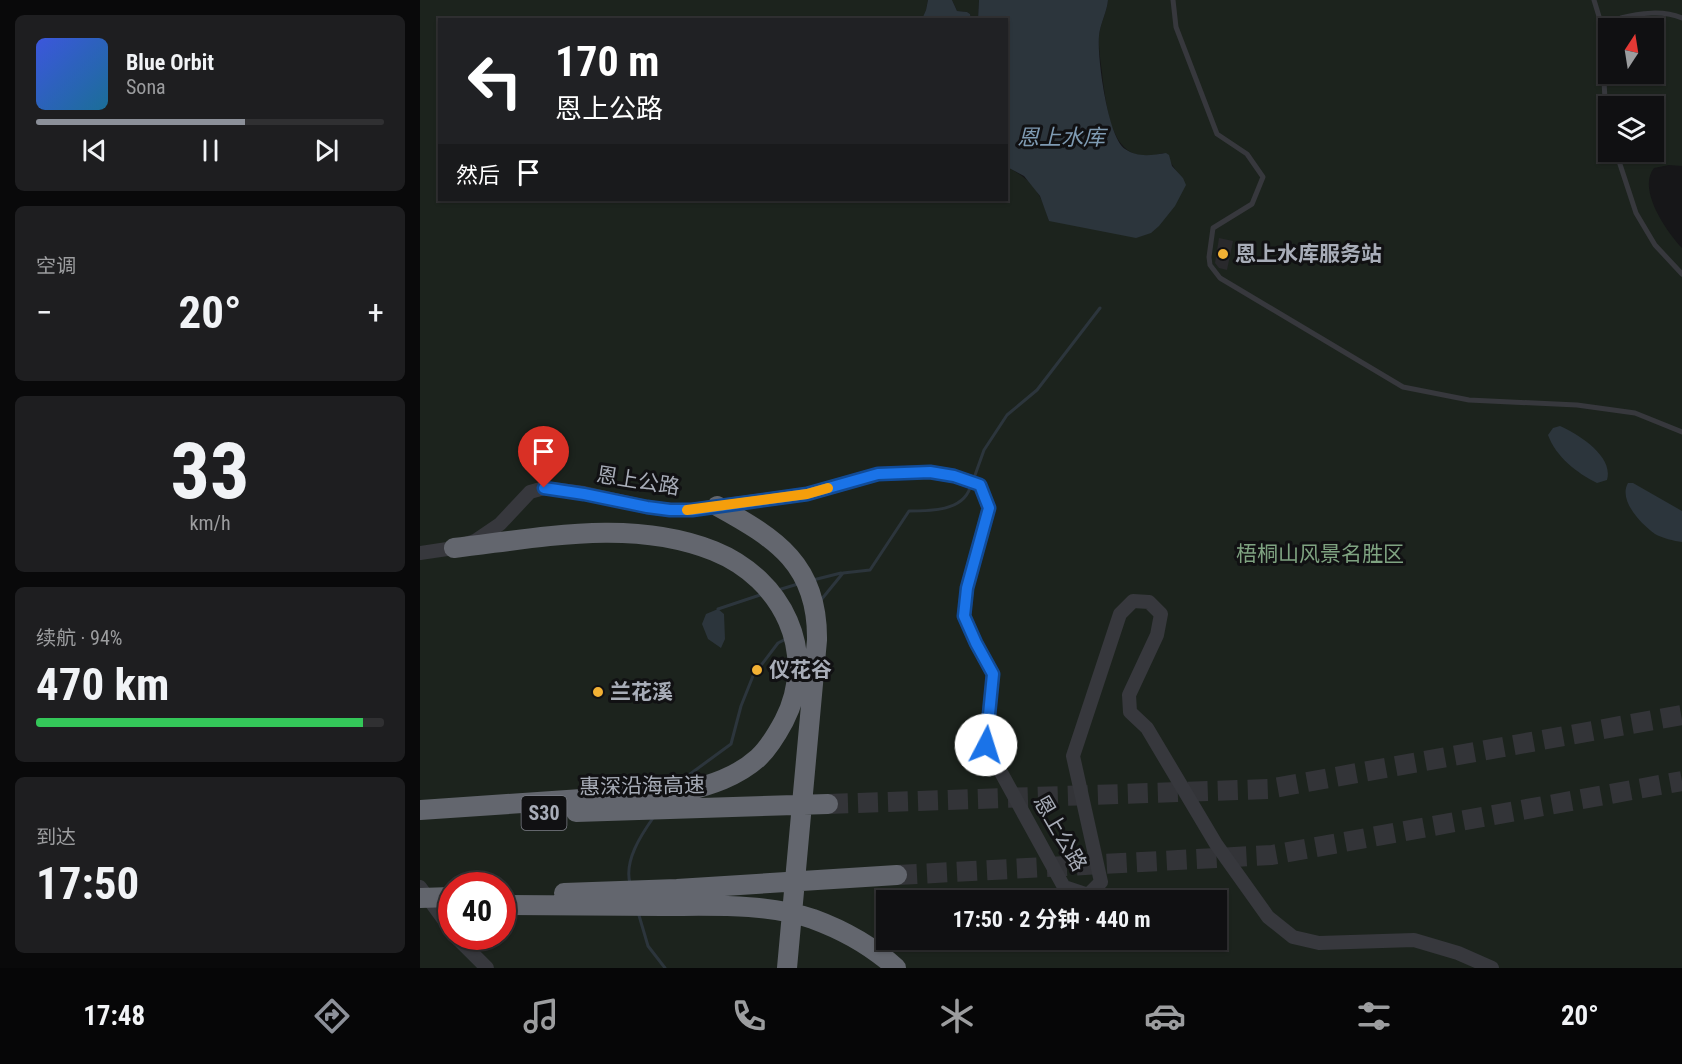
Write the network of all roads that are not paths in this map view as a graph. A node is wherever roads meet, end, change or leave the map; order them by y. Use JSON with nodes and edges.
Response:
{"nodes":[{"id":1,"x":1173,"y":0,"type":"edge"},
{"id":2,"x":1594,"y":0,"type":"edge"},
{"id":3,"x":1599,"y":18,"type":"edge"},
{"id":4,"x":1621,"y":18,"type":"edge"},
{"id":5,"x":1682,"y":18,"type":"edge"},
{"id":6,"x":1619,"y":162,"type":"edge"},
{"id":7,"x":1682,"y":274,"type":"edge"},
{"id":8,"x":1682,"y":432,"type":"edge"},
{"id":9,"x":717,"y":506,"type":"junction"},
{"id":10,"x":454,"y":548,"type":"junction"},
{"id":11,"x":420,"y":553,"type":"edge"},
{"id":12,"x":828,"y":804,"type":"tunnel mouth"},
{"id":13,"x":420,"y":810,"type":"edge"},
{"id":14,"x":420,"y":815,"type":"edge"},
{"id":15,"x":897,"y":876,"type":"tunnel mouth"},
{"id":16,"x":420,"y":887,"type":"edge"},
{"id":17,"x":516,"y":895,"type":"edge"},
{"id":18,"x":438,"y":897,"type":"edge"},
{"id":19,"x":676,"y":897,"type":"junction"},
{"id":20,"x":420,"y":898,"type":"edge"},
{"id":21,"x":516,"y":904,"type":"edge"},
{"id":22,"x":420,"y":905,"type":"edge"},
{"id":23,"x":438,"y":905,"type":"edge"},
{"id":24,"x":438,"y":912,"type":"edge"},
{"id":25,"x":469,"y":950,"type":"edge"},
{"id":26,"x":487,"y":968,"type":"edge"},
{"id":27,"x":787,"y":968,"type":"edge"},
{"id":28,"x":896,"y":968,"type":"edge"},
{"id":29,"x":1492,"y":968,"type":"edge"}],
"edges":[{"from":1,"to":8,"type":"lane"},
{"from":2,"to":3,"type":"lane"},
{"from":4,"to":5,"type":"lane"},
{"from":6,"to":7,"type":"lane"},
{"from":9,"to":10,"type":"street","name":"恩上公路"},
{"from":9,"to":27,"type":"highway"},
{"from":9,"to":29,"type":"street","name":"恩上公路"},
{"from":10,"to":11,"type":"street","name":"恩上公路"},
{"from":10,"to":13,"type":"highway"},
{"from":12,"to":14,"type":"highway","name":"惠深沿海高速","number":"S30"},
{"from":15,"to":19,"type":"highway"},
{"from":16,"to":24,"type":"street"},
{"from":17,"to":19,"type":"highway"},
{"from":18,"to":20,"type":"highway"},
{"from":19,"to":21,"type":"highway"},
{"from":19,"to":28,"type":"highway"},
{"from":22,"to":23,"type":"highway"},
{"from":25,"to":26,"type":"street"}]}
